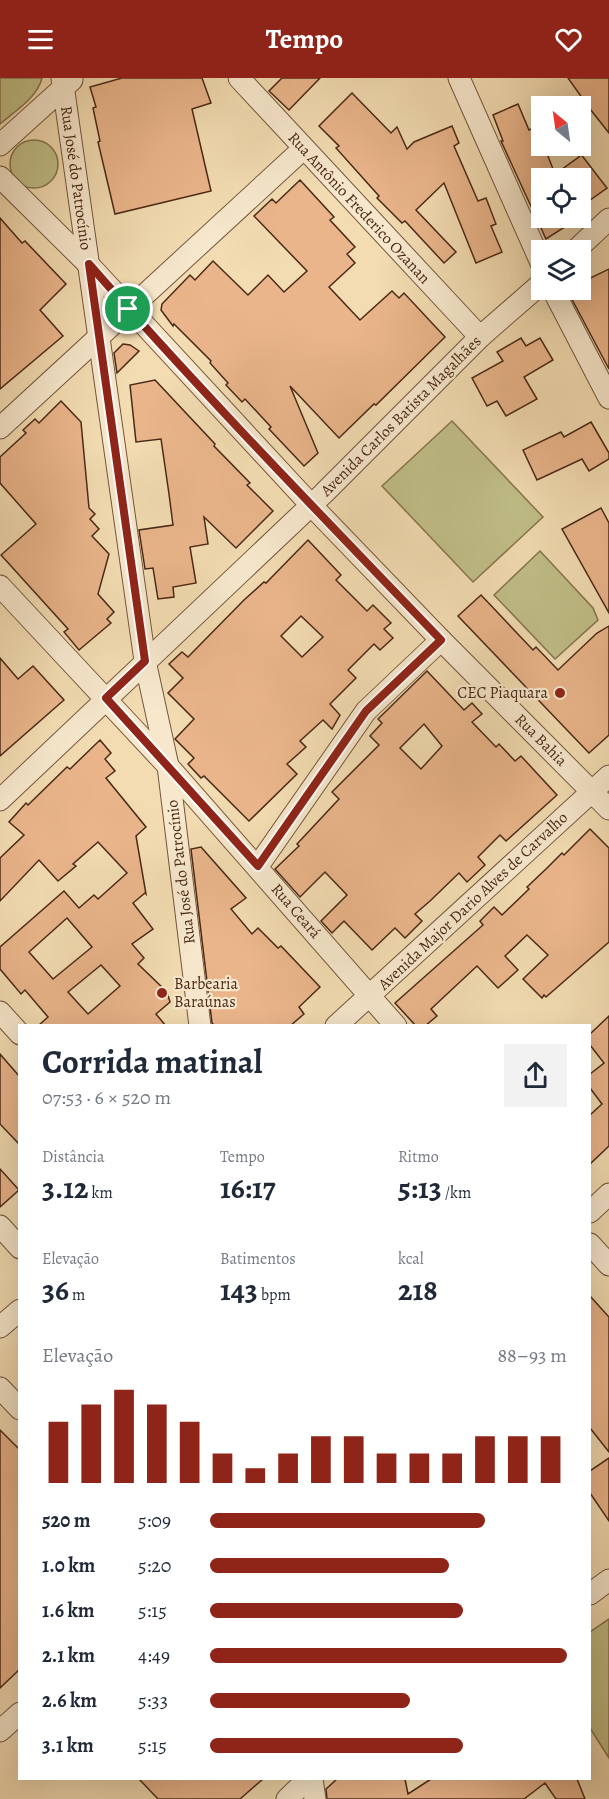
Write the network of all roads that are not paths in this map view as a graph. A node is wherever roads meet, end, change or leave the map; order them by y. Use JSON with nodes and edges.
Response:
{"nodes":[{"id":1,"x":239,"y":78,"type":"edge"},
{"id":2,"x":459,"y":78,"type":"edge"},
{"id":3,"x":67,"y":81,"type":"edge"},
{"id":4,"x":0,"y":145,"type":"edge"},
{"id":5,"x":303,"y":149,"type":"junction"},
{"id":6,"x":0,"y":177,"type":"edge"},
{"id":7,"x":609,"y":219,"type":"edge"},
{"id":8,"x":531,"y":240,"type":"edge"},
{"id":9,"x":587,"y":240,"type":"edge"},
{"id":10,"x":89,"y":264,"type":"junction"},
{"id":11,"x":531,"y":293,"type":"edge"},
{"id":12,"x":558,"y":300,"type":"edge"},
{"id":13,"x":128,"y":309,"type":"junction"},
{"id":14,"x":99,"y":336,"type":"junction"},
{"id":15,"x":480,"y":337,"type":"junction"},
{"id":16,"x":609,"y":398,"type":"edge"},
{"id":17,"x":0,"y":428,"type":"edge"},
{"id":18,"x":311,"y":505,"type":"junction"},
{"id":19,"x":0,"y":586,"type":"edge"},
{"id":20,"x":441,"y":640,"type":"junction"},
{"id":21,"x":145,"y":661,"type":"junction"},
{"id":22,"x":106,"y":698,"type":"junction"},
{"id":23,"x":168,"y":766,"type":"junction"},
{"id":24,"x":609,"y":776,"type":"edge"},
{"id":25,"x":592,"y":791,"type":"junction"},
{"id":26,"x":0,"y":800,"type":"edge"},
{"id":27,"x":609,"y":809,"type":"edge"},
{"id":28,"x":258,"y":866,"type":"junction"},
{"id":29,"x":369,"y":996,"type":"junction"},
{"id":30,"x":0,"y":1012,"type":"edge"},
{"id":31,"x":200,"y":1024,"type":"edge"},
{"id":32,"x":338,"y":1024,"type":"edge"},
{"id":33,"x":394,"y":1024,"type":"edge"},
{"id":34,"x":18,"y":1032,"type":"edge"},
{"id":35,"x":609,"y":1194,"type":"edge"},
{"id":36,"x":591,"y":1211,"type":"edge"},
{"id":37,"x":0,"y":1226,"type":"edge"},
{"id":38,"x":591,"y":1245,"type":"edge"},
{"id":39,"x":18,"y":1246,"type":"edge"},
{"id":40,"x":609,"y":1265,"type":"edge"},
{"id":41,"x":18,"y":1312,"type":"edge"},
{"id":42,"x":0,"y":1327,"type":"edge"},
{"id":43,"x":0,"y":1388,"type":"edge"},
{"id":44,"x":18,"y":1407,"type":"edge"},
{"id":45,"x":609,"y":1580,"type":"edge"},
{"id":46,"x":591,"y":1593,"type":"edge"},
{"id":47,"x":18,"y":1715,"type":"edge"},
{"id":48,"x":0,"y":1731,"type":"edge"},
{"id":49,"x":309,"y":1780,"type":"edge"},
{"id":50,"x":310,"y":1780,"type":"edge"},
{"id":51,"x":286,"y":1799,"type":"edge"},
{"id":52,"x":315,"y":1799,"type":"edge"}],
"edges":[{"from":1,"to":5,"type":"street","name":"Rua Antônio Frederico Ozanan"},
{"from":2,"to":8,"type":"street"},
{"from":3,"to":4,"type":"street"},
{"from":3,"to":10,"type":"street","name":"Rua José do Patrocínio"},
{"from":5,"to":13,"type":"street"},
{"from":5,"to":15,"type":"street","name":"Rua Antônio Frederico Ozanan"},
{"from":6,"to":10,"type":"street","name":"Rua Bahia"},
{"from":7,"to":9,"type":"street"},
{"from":10,"to":13,"type":"street","name":"Rua Bahia"},
{"from":10,"to":14,"type":"street","name":"Rua José do Patrocínio"},
{"from":11,"to":15,"type":"street","name":"Avenida Carlos Batista Magalhães"},
{"from":12,"to":16,"type":"street"},
{"from":13,"to":14,"type":"street"},
{"from":13,"to":18,"type":"street","name":"Rua Bahia"},
{"from":14,"to":17,"type":"street"},
{"from":14,"to":21,"type":"street","name":"Rua José do Patrocínio"},
{"from":15,"to":18,"type":"street","name":"Avenida Carlos Batista Magalhães"},
{"from":18,"to":20,"type":"street","name":"Rua Bahia"},
{"from":18,"to":21,"type":"street","name":"Avenida Carlos Batista Magalhães"},
{"from":19,"to":22,"type":"street","name":"Rua Ceará"},
{"from":20,"to":25,"type":"street","name":"Rua Bahia"},
{"from":20,"to":28,"type":"street"},
{"from":21,"to":22,"type":"street","name":"Avenida Carlos Batista Magalhães"},
{"from":21,"to":23,"type":"street","name":"Rua José do Patrocínio"},
{"from":22,"to":23,"type":"street","name":"Rua Ceará"},
{"from":22,"to":26,"type":"street","name":"Avenida Carlos Batista Magalhães"},
{"from":23,"to":28,"type":"street","name":"Rua Ceará"},
{"from":23,"to":31,"type":"street","name":"Rua José do Patrocínio"},
{"from":24,"to":25,"type":"street","name":"Avenida Major Dario Alves de Carvalho"},
{"from":25,"to":27,"type":"street","name":"Rua Bahia"},
{"from":25,"to":29,"type":"street","name":"Avenida Major Dario Alves de Carvalho"},
{"from":28,"to":29,"type":"street","name":"Rua Ceará"},
{"from":29,"to":32,"type":"street","name":"Avenida Major Dario Alves de Carvalho"},
{"from":29,"to":33,"type":"street","name":"Rua Ceará"},
{"from":30,"to":34,"type":"street"},
{"from":35,"to":36,"type":"street"},
{"from":37,"to":39,"type":"street"},
{"from":38,"to":40,"type":"street"},
{"from":41,"to":42,"type":"street"},
{"from":43,"to":44,"type":"street"},
{"from":45,"to":46,"type":"street"},
{"from":47,"to":48,"type":"street"},
{"from":49,"to":51,"type":"street"},
{"from":50,"to":52,"type":"street"}]}
